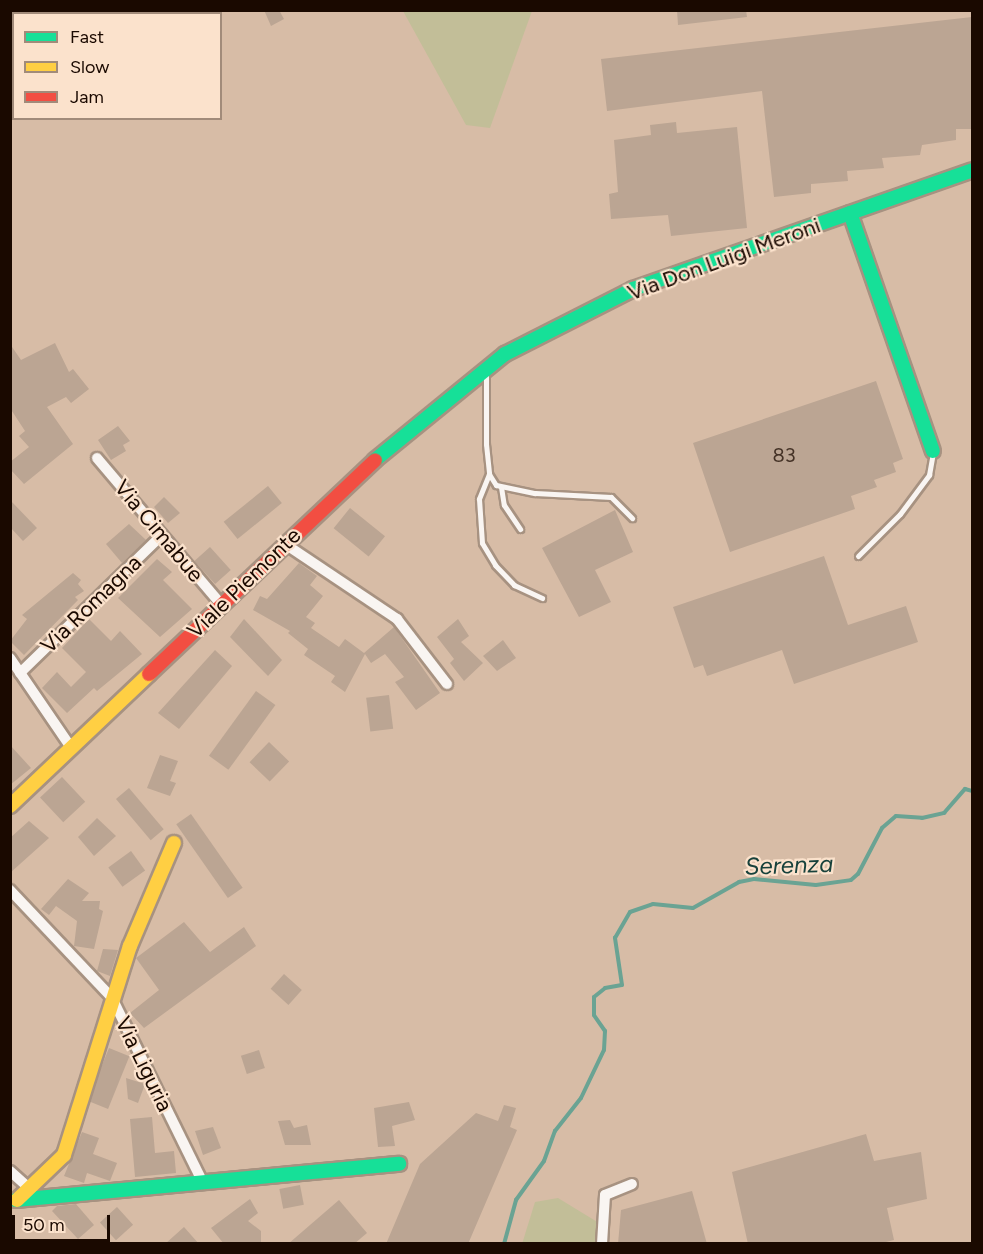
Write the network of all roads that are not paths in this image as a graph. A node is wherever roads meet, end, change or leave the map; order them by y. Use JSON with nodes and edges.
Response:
{"nodes":[{"id":1,"x":972,"y":170,"type":"edge"},
{"id":2,"x":850,"y":213,"type":"junction"},
{"id":3,"x":486,"y":369,"type":"junction"},
{"id":4,"x":933,"y":451,"type":"joint"},
{"id":5,"x":97,"y":459,"type":"dead end"},
{"id":6,"x":489,"y":474,"type":"junction"},
{"id":7,"x":501,"y":487,"type":"junction"},
{"id":8,"x":632,"y":518,"type":"dead end"},
{"id":9,"x":520,"y":529,"type":"dead end"},
{"id":10,"x":162,"y":535,"type":"junction"},
{"id":11,"x":285,"y":544,"type":"junction"},
{"id":12,"x":858,"y":556,"type":"dead end"},
{"id":13,"x":542,"y":598,"type":"dead end"},
{"id":14,"x":221,"y":604,"type":"junction"},
{"id":15,"x":10,"y":658,"type":"edge"},
{"id":16,"x":20,"y":673,"type":"junction"},
{"id":17,"x":447,"y":684,"type":"dead end"},
{"id":18,"x":72,"y":749,"type":"junction"},
{"id":19,"x":10,"y":806,"type":"edge"},
{"id":20,"x":174,"y":843,"type":"dead end"},
{"id":21,"x":10,"y":890,"type":"edge"},
{"id":22,"x":112,"y":998,"type":"junction"},
{"id":23,"x":399,"y":1164,"type":"dead end"},
{"id":24,"x":10,"y":1171,"type":"edge"},
{"id":25,"x":203,"y":1183,"type":"junction"},
{"id":26,"x":632,"y":1184,"type":"dead end"},
{"id":27,"x":30,"y":1189,"type":"junction"},
{"id":28,"x":14,"y":1201,"type":"edge"},
{"id":29,"x":602,"y":1244,"type":"edge"}],
"edges":[{"from":1,"to":2,"type":"street","name":"Via Don Luigi Meroni"},
{"from":2,"to":3,"type":"street","name":"Via Don Luigi Meroni"},
{"from":2,"to":4,"type":"street"},
{"from":3,"to":6,"type":"lane"},
{"from":3,"to":11,"type":"street","name":"Viale Piemonte"},
{"from":4,"to":12,"type":"lane"},
{"from":5,"to":10,"type":"street","name":"Via Cimabue"},
{"from":6,"to":7,"type":"lane"},
{"from":6,"to":13,"type":"lane"},
{"from":7,"to":8,"type":"lane"},
{"from":7,"to":9,"type":"lane"},
{"from":10,"to":14,"type":"street","name":"Via Cimabue"},
{"from":10,"to":16,"type":"street","name":"Via Romagna"},
{"from":11,"to":14,"type":"street","name":"Viale Piemonte"},
{"from":11,"to":17,"type":"street"},
{"from":14,"to":18,"type":"street","name":"Viale Piemonte"},
{"from":15,"to":16,"type":"street"},
{"from":16,"to":18,"type":"street"},
{"from":18,"to":19,"type":"street","name":"Viale Piemonte"},
{"from":20,"to":22,"type":"street","name":"Via Liguria"},
{"from":21,"to":22,"type":"street"},
{"from":22,"to":25,"type":"street","name":"Via Liguria"},
{"from":22,"to":27,"type":"street"},
{"from":23,"to":25,"type":"street"},
{"from":24,"to":27,"type":"street"},
{"from":25,"to":28,"type":"street"},
{"from":26,"to":29,"type":"street"},
{"from":27,"to":28,"type":"street"}]}
